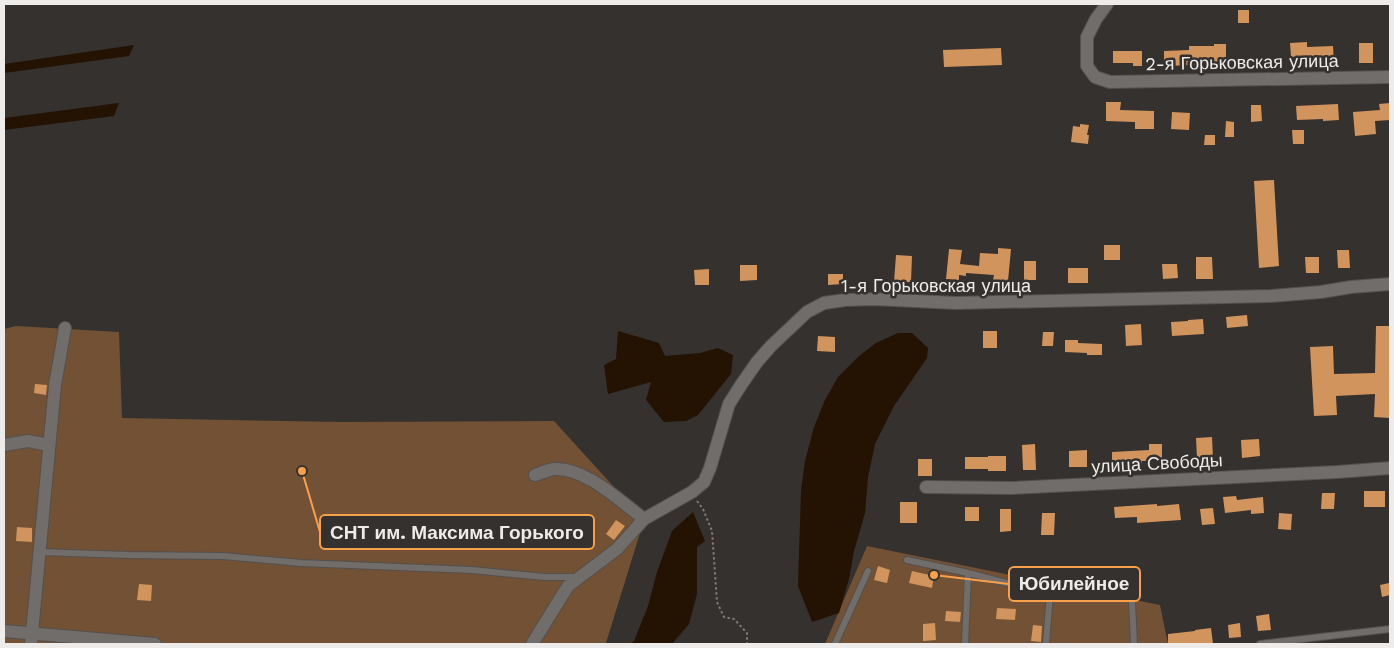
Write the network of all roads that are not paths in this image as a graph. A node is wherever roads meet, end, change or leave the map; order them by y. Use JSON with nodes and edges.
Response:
{"nodes":[{"id":1,"x":1107,"y":4,"type":"edge"},
{"id":2,"x":1390,"y":77,"type":"edge"},
{"id":3,"x":1390,"y":284,"type":"edge"},
{"id":4,"x":65,"y":328,"type":"dead end"},
{"id":5,"x":4,"y":445,"type":"edge"},
{"id":6,"x":49,"y":446,"type":"junction"},
{"id":7,"x":1390,"y":468,"type":"edge"},
{"id":8,"x":535,"y":475,"type":"dead end"},
{"id":9,"x":926,"y":487,"type":"dead end"},
{"id":10,"x":644,"y":519,"type":"junction"},
{"id":11,"x":39,"y":552,"type":"junction"},
{"id":12,"x":907,"y":560,"type":"dead end"},
{"id":13,"x":868,"y":571,"type":"dead end"},
{"id":14,"x":968,"y":573,"type":"junction"},
{"id":15,"x":580,"y":577,"type":"junction"},
{"id":16,"x":1132,"y":602,"type":"dead end"},
{"id":17,"x":1390,"y":629,"type":"edge"},
{"id":18,"x":4,"y":631,"type":"edge"},
{"id":19,"x":31,"y":639,"type":"edge"},
{"id":20,"x":155,"y":644,"type":"edge"},
{"id":21,"x":532,"y":644,"type":"edge"},
{"id":22,"x":836,"y":644,"type":"edge"},
{"id":23,"x":966,"y":644,"type":"edge"},
{"id":24,"x":1046,"y":644,"type":"edge"},
{"id":25,"x":1134,"y":644,"type":"edge"},
{"id":26,"x":1260,"y":644,"type":"edge"}],
"edges":[{"from":1,"to":2,"type":"street","name":"2-я Горьковская улица"},
{"from":3,"to":10,"type":"street","name":"1-я Горьковская улица"},
{"from":4,"to":6,"type":"street"},
{"from":5,"to":6,"type":"street"},
{"from":6,"to":11,"type":"street"},
{"from":7,"to":9,"type":"street","name":"улица Свободы"},
{"from":8,"to":10,"type":"street"},
{"from":10,"to":15,"type":"street","name":"1-я Горьковская улица"},
{"from":11,"to":15,"type":"lane"},
{"from":11,"to":19,"type":"street"},
{"from":12,"to":14,"type":"lane"},
{"from":13,"to":22,"type":"lane"},
{"from":14,"to":23,"type":"lane"},
{"from":14,"to":24,"type":"lane"},
{"from":15,"to":21,"type":"street","name":"1-я Горьковская улица"},
{"from":16,"to":25,"type":"lane"},
{"from":17,"to":26,"type":"lane"},
{"from":18,"to":19,"type":"street"},
{"from":19,"to":20,"type":"street"}]}
